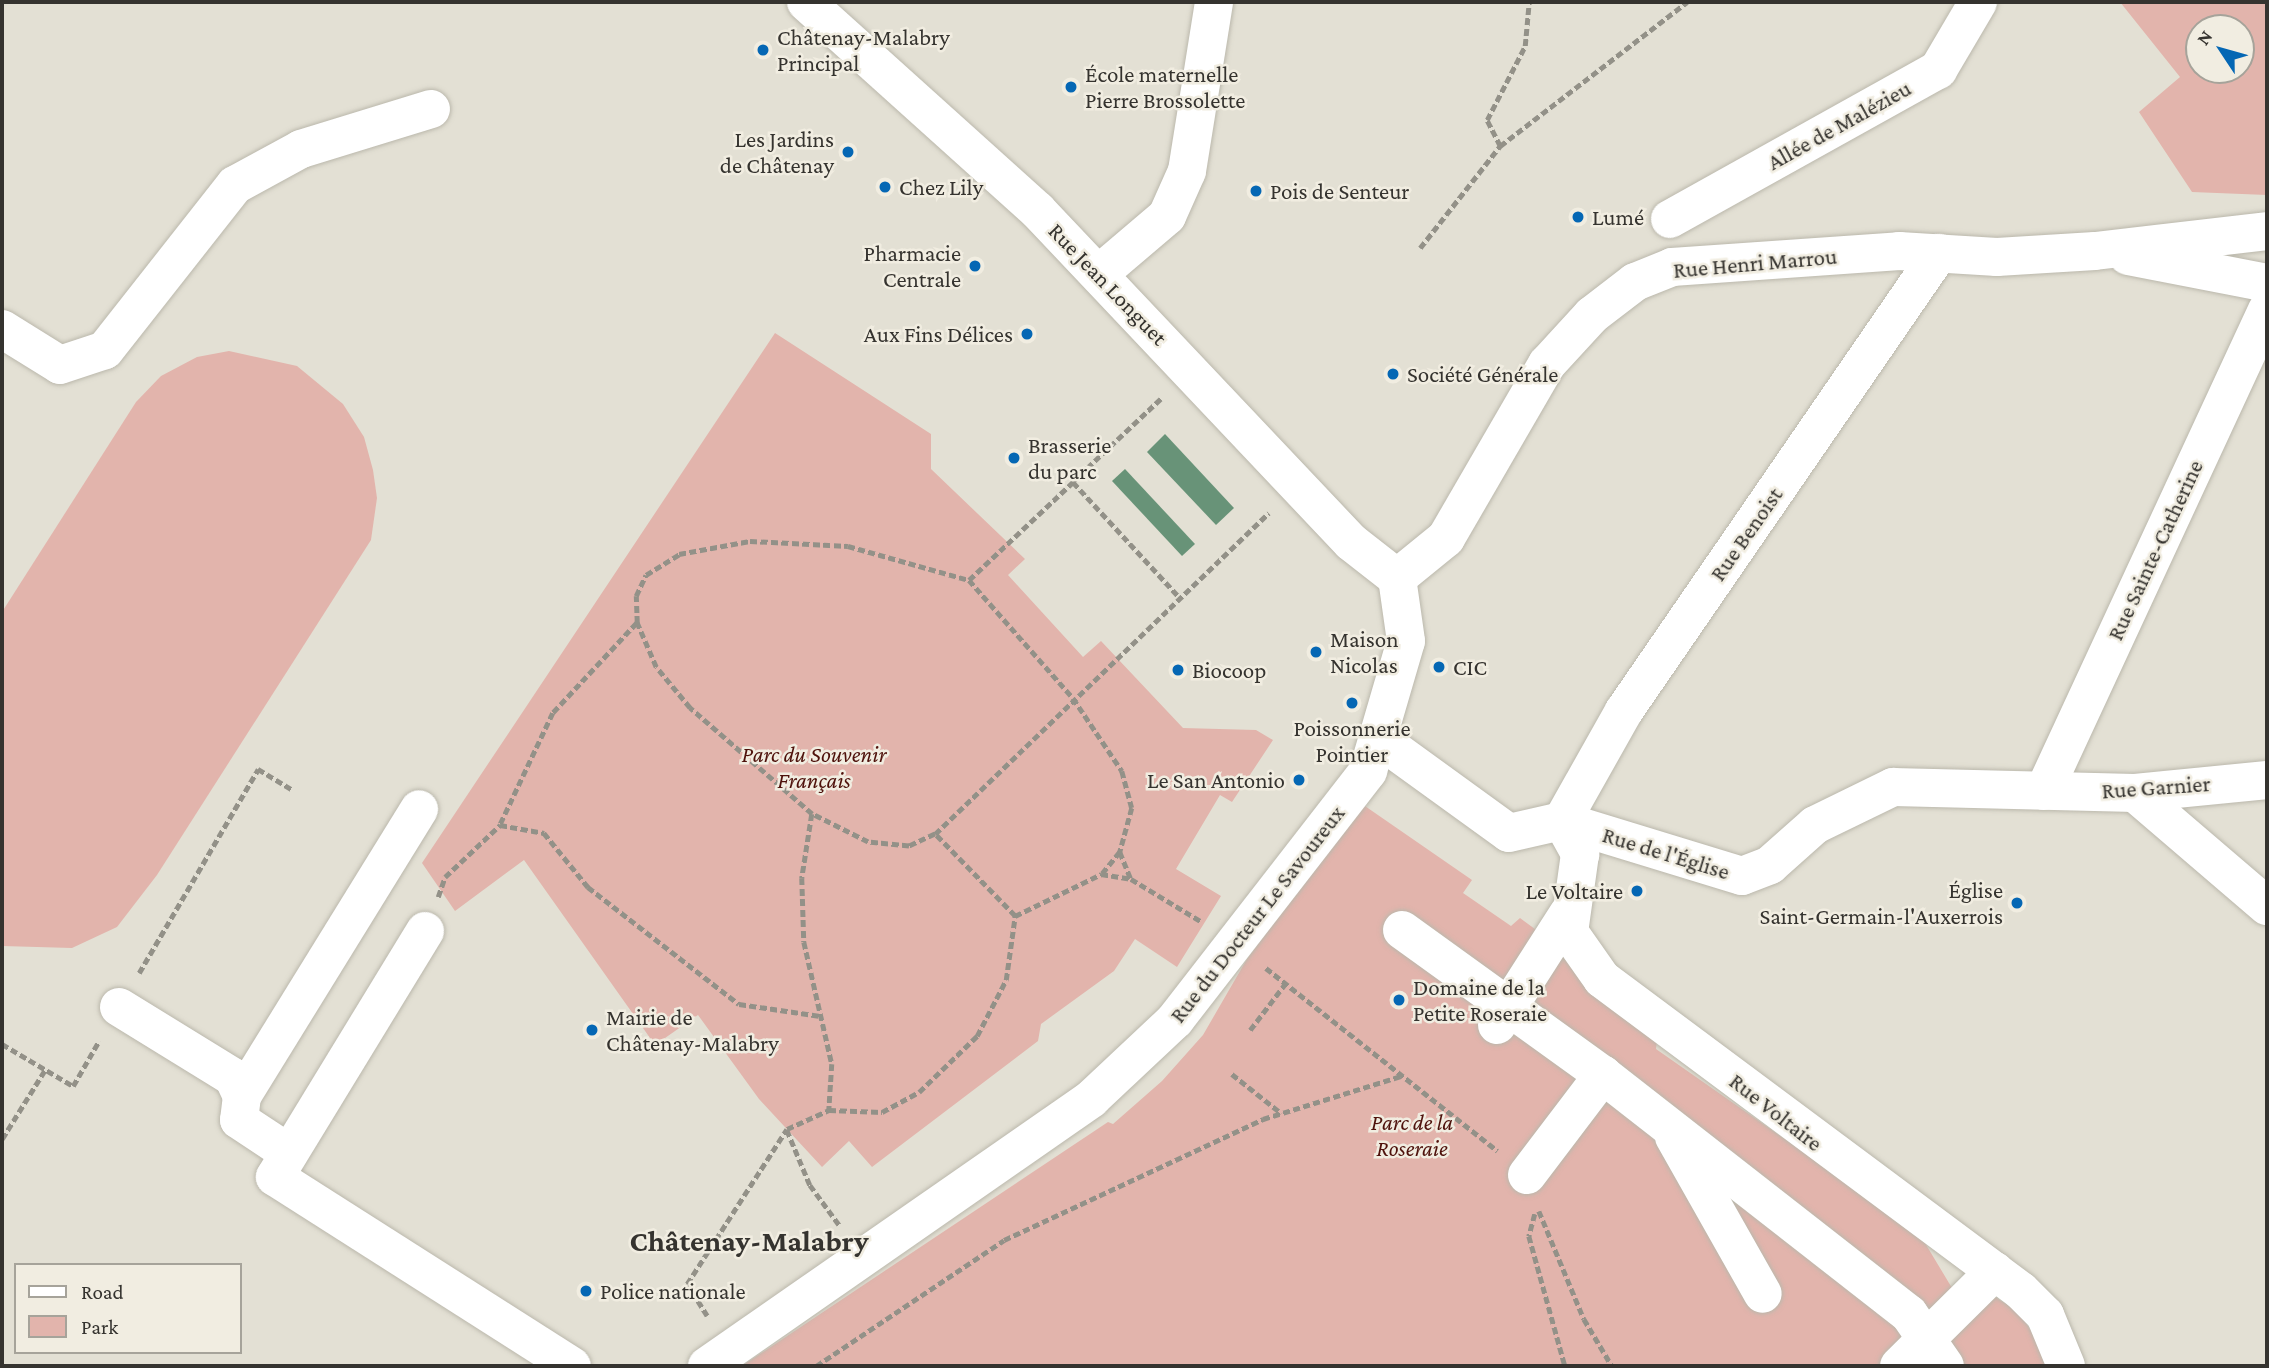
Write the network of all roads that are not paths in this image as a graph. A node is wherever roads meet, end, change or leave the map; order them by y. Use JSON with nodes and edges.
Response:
{"nodes":[{"id":1,"x":806,"y":2,"type":"edge"},
{"id":2,"x":1214,"y":2,"type":"edge"},
{"id":3,"x":1978,"y":2,"type":"edge"},
{"id":4,"x":431,"y":109,"type":"dead end"},
{"id":5,"x":1670,"y":219,"type":"dead end"},
{"id":6,"x":2267,"y":231,"type":"edge"},
{"id":7,"x":2095,"y":251,"type":"junction"},
{"id":8,"x":1939,"y":253,"type":"junction"},
{"id":9,"x":1100,"y":273,"type":"junction"},
{"id":10,"x":2267,"y":283,"type":"edge"},
{"id":11,"x":2267,"y":310,"type":"edge"},
{"id":12,"x":2,"y":329,"type":"edge"},
{"id":13,"x":1397,"y":578,"type":"junction"},
{"id":14,"x":1379,"y":739,"type":"junction"},
{"id":15,"x":2267,"y":780,"type":"edge"},
{"id":16,"x":2044,"y":790,"type":"junction"},
{"id":17,"x":2135,"y":793,"type":"junction"},
{"id":18,"x":419,"y":809,"type":"dead end"},
{"id":19,"x":1562,"y":821,"type":"junction"},
{"id":20,"x":2267,"y":906,"type":"edge"},
{"id":21,"x":1568,"y":914,"type":"junction"},
{"id":22,"x":1402,"y":930,"type":"dead end"},
{"id":23,"x":425,"y":931,"type":"road end"},
{"id":24,"x":119,"y":1007,"type":"road end"},
{"id":25,"x":1503,"y":1016,"type":"junction"},
{"id":26,"x":1603,"y":1075,"type":"junction"},
{"id":27,"x":242,"y":1096,"type":"junction"},
{"id":28,"x":1668,"y":1126,"type":"junction"},
{"id":29,"x":289,"y":1153,"type":"junction"},
{"id":30,"x":1527,"y":1175,"type":"road end"},
{"id":31,"x":1995,"y":1271,"type":"junction"},
{"id":32,"x":1763,"y":1294,"type":"dead end"},
{"id":33,"x":1936,"y":1351,"type":"edge"},
{"id":34,"x":572,"y":1366,"type":"edge"},
{"id":35,"x":707,"y":1366,"type":"edge"},
{"id":36,"x":1899,"y":1366,"type":"edge"},
{"id":37,"x":2066,"y":1366,"type":"edge"}],
"edges":[{"from":1,"to":9,"type":"street","name":"Rue Jean Longuet"},
{"from":2,"to":9,"type":"street"},
{"from":3,"to":5,"type":"street","name":"Allée de Malézieu"},
{"from":4,"to":12,"type":"street"},
{"from":6,"to":7,"type":"street","name":"Rue Henri Marrou"},
{"from":7,"to":8,"type":"street","name":"Rue Henri Marrou"},
{"from":7,"to":10,"type":"street","name":"Rue Henri Marrou"},
{"from":8,"to":13,"type":"street","name":"Rue Henri Marrou"},
{"from":8,"to":19,"type":"street","name":"Rue Benoist"},
{"from":9,"to":13,"type":"street","name":"Rue Jean Longuet"},
{"from":11,"to":16,"type":"street","name":"Rue Sainte-Catherine"},
{"from":13,"to":14,"type":"street","name":"Rue du Docteur Le Savoureux"},
{"from":14,"to":19,"type":"street","name":"Rue de l'Église"},
{"from":14,"to":35,"type":"street","name":"Rue du Docteur Le Savoureux"},
{"from":15,"to":17,"type":"street","name":"Rue Garnier"},
{"from":16,"to":17,"type":"street","name":"Rue Garnier"},
{"from":16,"to":19,"type":"street","name":"Rue de l'Église"},
{"from":17,"to":20,"type":"street"},
{"from":18,"to":27,"type":"street"},
{"from":19,"to":21,"type":"street","name":"Rue Voltaire"},
{"from":21,"to":25,"type":"street"},
{"from":21,"to":31,"type":"street","name":"Rue Voltaire"},
{"from":22,"to":25,"type":"street"},
{"from":23,"to":29,"type":"street"},
{"from":24,"to":27,"type":"street"},
{"from":25,"to":26,"type":"street"},
{"from":26,"to":28,"type":"street"},
{"from":26,"to":30,"type":"street"},
{"from":27,"to":29,"type":"street"},
{"from":28,"to":32,"type":"street"},
{"from":28,"to":33,"type":"street"},
{"from":29,"to":34,"type":"street"},
{"from":31,"to":33,"type":"street"},
{"from":31,"to":37,"type":"street","name":"Rue Voltaire"},
{"from":33,"to":36,"type":"street"}]}
